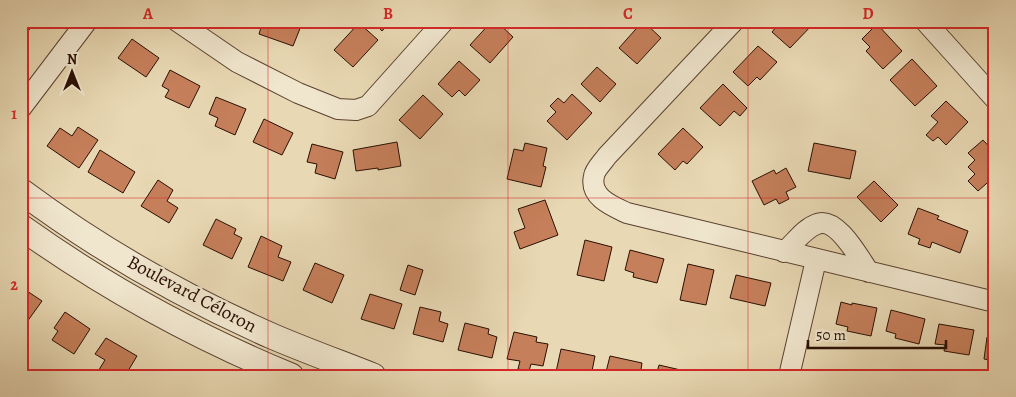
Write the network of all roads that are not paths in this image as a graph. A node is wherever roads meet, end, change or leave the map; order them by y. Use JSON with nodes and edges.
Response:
{"nodes":[{"id":1,"x":87,"y":21,"type":"edge"},
{"id":2,"x":176,"y":21,"type":"edge"},
{"id":3,"x":444,"y":21,"type":"edge"},
{"id":4,"x":734,"y":21,"type":"edge"},
{"id":5,"x":925,"y":21,"type":"edge"},
{"id":6,"x":995,"y":99,"type":"edge"},
{"id":7,"x":21,"y":108,"type":"edge"},
{"id":8,"x":21,"y":191,"type":"edge"},
{"id":9,"x":21,"y":227,"type":"edge"},
{"id":10,"x":784,"y":252,"type":"junction"},
{"id":11,"x":816,"y":260,"type":"junction"},
{"id":12,"x":869,"y":272,"type":"junction"},
{"id":13,"x":995,"y":302,"type":"edge"},
{"id":14,"x":274,"y":337,"type":"junction"},
{"id":15,"x":259,"y":370,"type":"edge"},
{"id":16,"x":291,"y":376,"type":"edge"},
{"id":17,"x":373,"y":376,"type":"edge"},
{"id":18,"x":789,"y":376,"type":"edge"}],
"edges":[{"from":1,"to":7,"type":"street"},
{"from":2,"to":3,"type":"street"},
{"from":4,"to":10,"type":"street"},
{"from":5,"to":6,"type":"street"},
{"from":8,"to":14,"type":"street","name":"Boulevard Céloron"},
{"from":9,"to":15,"type":"street","name":"Boulevard Céloron"},
{"from":10,"to":11,"type":"street"},
{"from":10,"to":12,"type":"street"},
{"from":11,"to":12,"type":"street"},
{"from":11,"to":18,"type":"street"},
{"from":12,"to":13,"type":"street"},
{"from":14,"to":15,"type":"street"},
{"from":14,"to":17,"type":"street","name":"Boulevard Céloron"},
{"from":15,"to":16,"type":"street","name":"Boulevard Céloron"}]}
